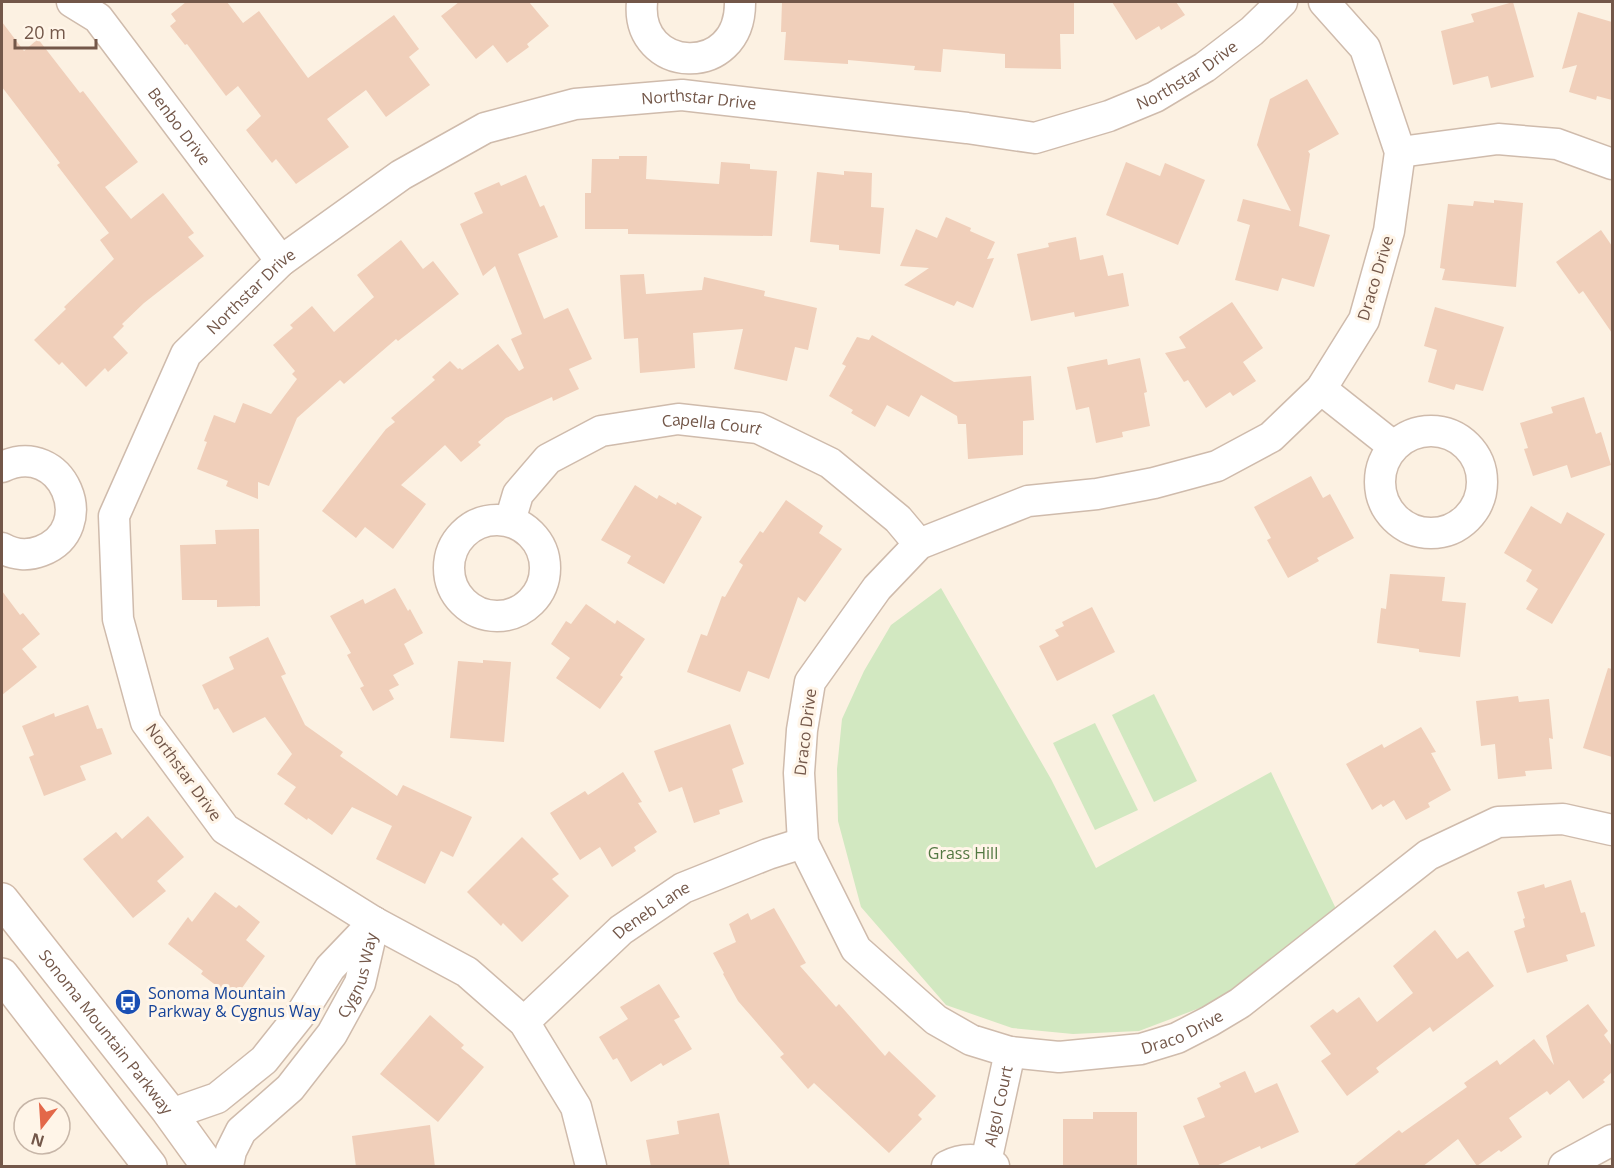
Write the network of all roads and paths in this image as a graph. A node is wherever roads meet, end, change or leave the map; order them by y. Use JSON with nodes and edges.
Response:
{"nodes":[{"id":1,"x":72,"y":2,"type":"edge"},
{"id":2,"x":642,"y":2,"type":"edge"},
{"id":3,"x":740,"y":2,"type":"edge"},
{"id":4,"x":1282,"y":2,"type":"edge"},
{"id":5,"x":1324,"y":2,"type":"edge"},
{"id":6,"x":685,"y":58,"type":"junction"},
{"id":7,"x":681,"y":94,"type":"junction"},
{"id":8,"x":1400,"y":152,"type":"junction"},
{"id":9,"x":1612,"y":164,"type":"edge"},
{"id":10,"x":281,"y":261,"type":"junction"},
{"id":11,"x":1322,"y":389,"type":"junction"},
{"id":12,"x":1393,"y":447,"type":"dead end"},
{"id":13,"x":2,"y":467,"type":"edge"},
{"id":14,"x":71,"y":513,"type":"junction"},
{"id":15,"x":114,"y":516,"type":"junction"},
{"id":16,"x":510,"y":521,"type":"dead end"},
{"id":17,"x":919,"y":544,"type":"junction"},
{"id":18,"x":2,"y":548,"type":"edge"},
{"id":19,"x":1612,"y":831,"type":"edge"},
{"id":20,"x":803,"y":843,"type":"junction"},
{"id":21,"x":2,"y":900,"type":"edge"},
{"id":22,"x":374,"y":922,"type":"junction"},
{"id":23,"x":2,"y":975,"type":"edge"},
{"id":24,"x":524,"y":1022,"type":"junction"},
{"id":25,"x":1010,"y":1052,"type":"junction"},
{"id":26,"x":171,"y":1114,"type":"junction"},
{"id":27,"x":1612,"y":1140,"type":"edge"},
{"id":28,"x":990,"y":1164,"type":"edge"},
{"id":29,"x":150,"y":1167,"type":"edge"},
{"id":30,"x":208,"y":1167,"type":"edge"},
{"id":31,"x":228,"y":1167,"type":"edge"},
{"id":32,"x":591,"y":1167,"type":"edge"},
{"id":33,"x":947,"y":1167,"type":"edge"},
{"id":34,"x":1564,"y":1167,"type":"edge"}],
"edges":[{"from":1,"to":10,"type":"street","name":"Benbo Drive"},
{"from":2,"to":6,"type":"street"},
{"from":3,"to":6,"type":"street"},
{"from":4,"to":7,"type":"street","name":"Northstar Drive"},
{"from":5,"to":8,"type":"street","name":"Draco Drive"},
{"from":6,"to":7,"type":"street"},
{"from":7,"to":10,"type":"street","name":"Northstar Drive"},
{"from":8,"to":9,"type":"street"},
{"from":8,"to":11,"type":"street","name":"Draco Drive"},
{"from":10,"to":15,"type":"street","name":"Northstar Drive"},
{"from":11,"to":12,"type":"street"},
{"from":11,"to":17,"type":"street","name":"Draco Drive"},
{"from":13,"to":14,"type":"street"},
{"from":14,"to":15,"type":"street"},
{"from":14,"to":18,"type":"street"},
{"from":15,"to":22,"type":"street","name":"Northstar Drive"},
{"from":16,"to":17,"type":"street","name":"Capella Court"},
{"from":17,"to":20,"type":"street","name":"Draco Drive"},
{"from":19,"to":25,"type":"street","name":"Draco Drive"},
{"from":20,"to":24,"type":"street","name":"Deneb Lane"},
{"from":20,"to":25,"type":"street","name":"Draco Drive"},
{"from":21,"to":26,"type":"main road","name":"Sonoma Mountain Parkway"},
{"from":22,"to":24,"type":"street","name":"Northstar Drive"},
{"from":22,"to":26,"type":"street","name":"Cygnus Way"},
{"from":22,"to":31,"type":"street","name":"Cygnus Way"},
{"from":23,"to":29,"type":"main road"},
{"from":24,"to":32,"type":"street","name":"Northstar Drive"},
{"from":25,"to":28,"type":"street","name":"Algol Court"},
{"from":26,"to":29,"type":"main road"},
{"from":26,"to":30,"type":"main road","name":"Sonoma Mountain Parkway"},
{"from":27,"to":34,"type":"street"},
{"from":28,"to":33,"type":"street","name":"Algol Court"}]}
